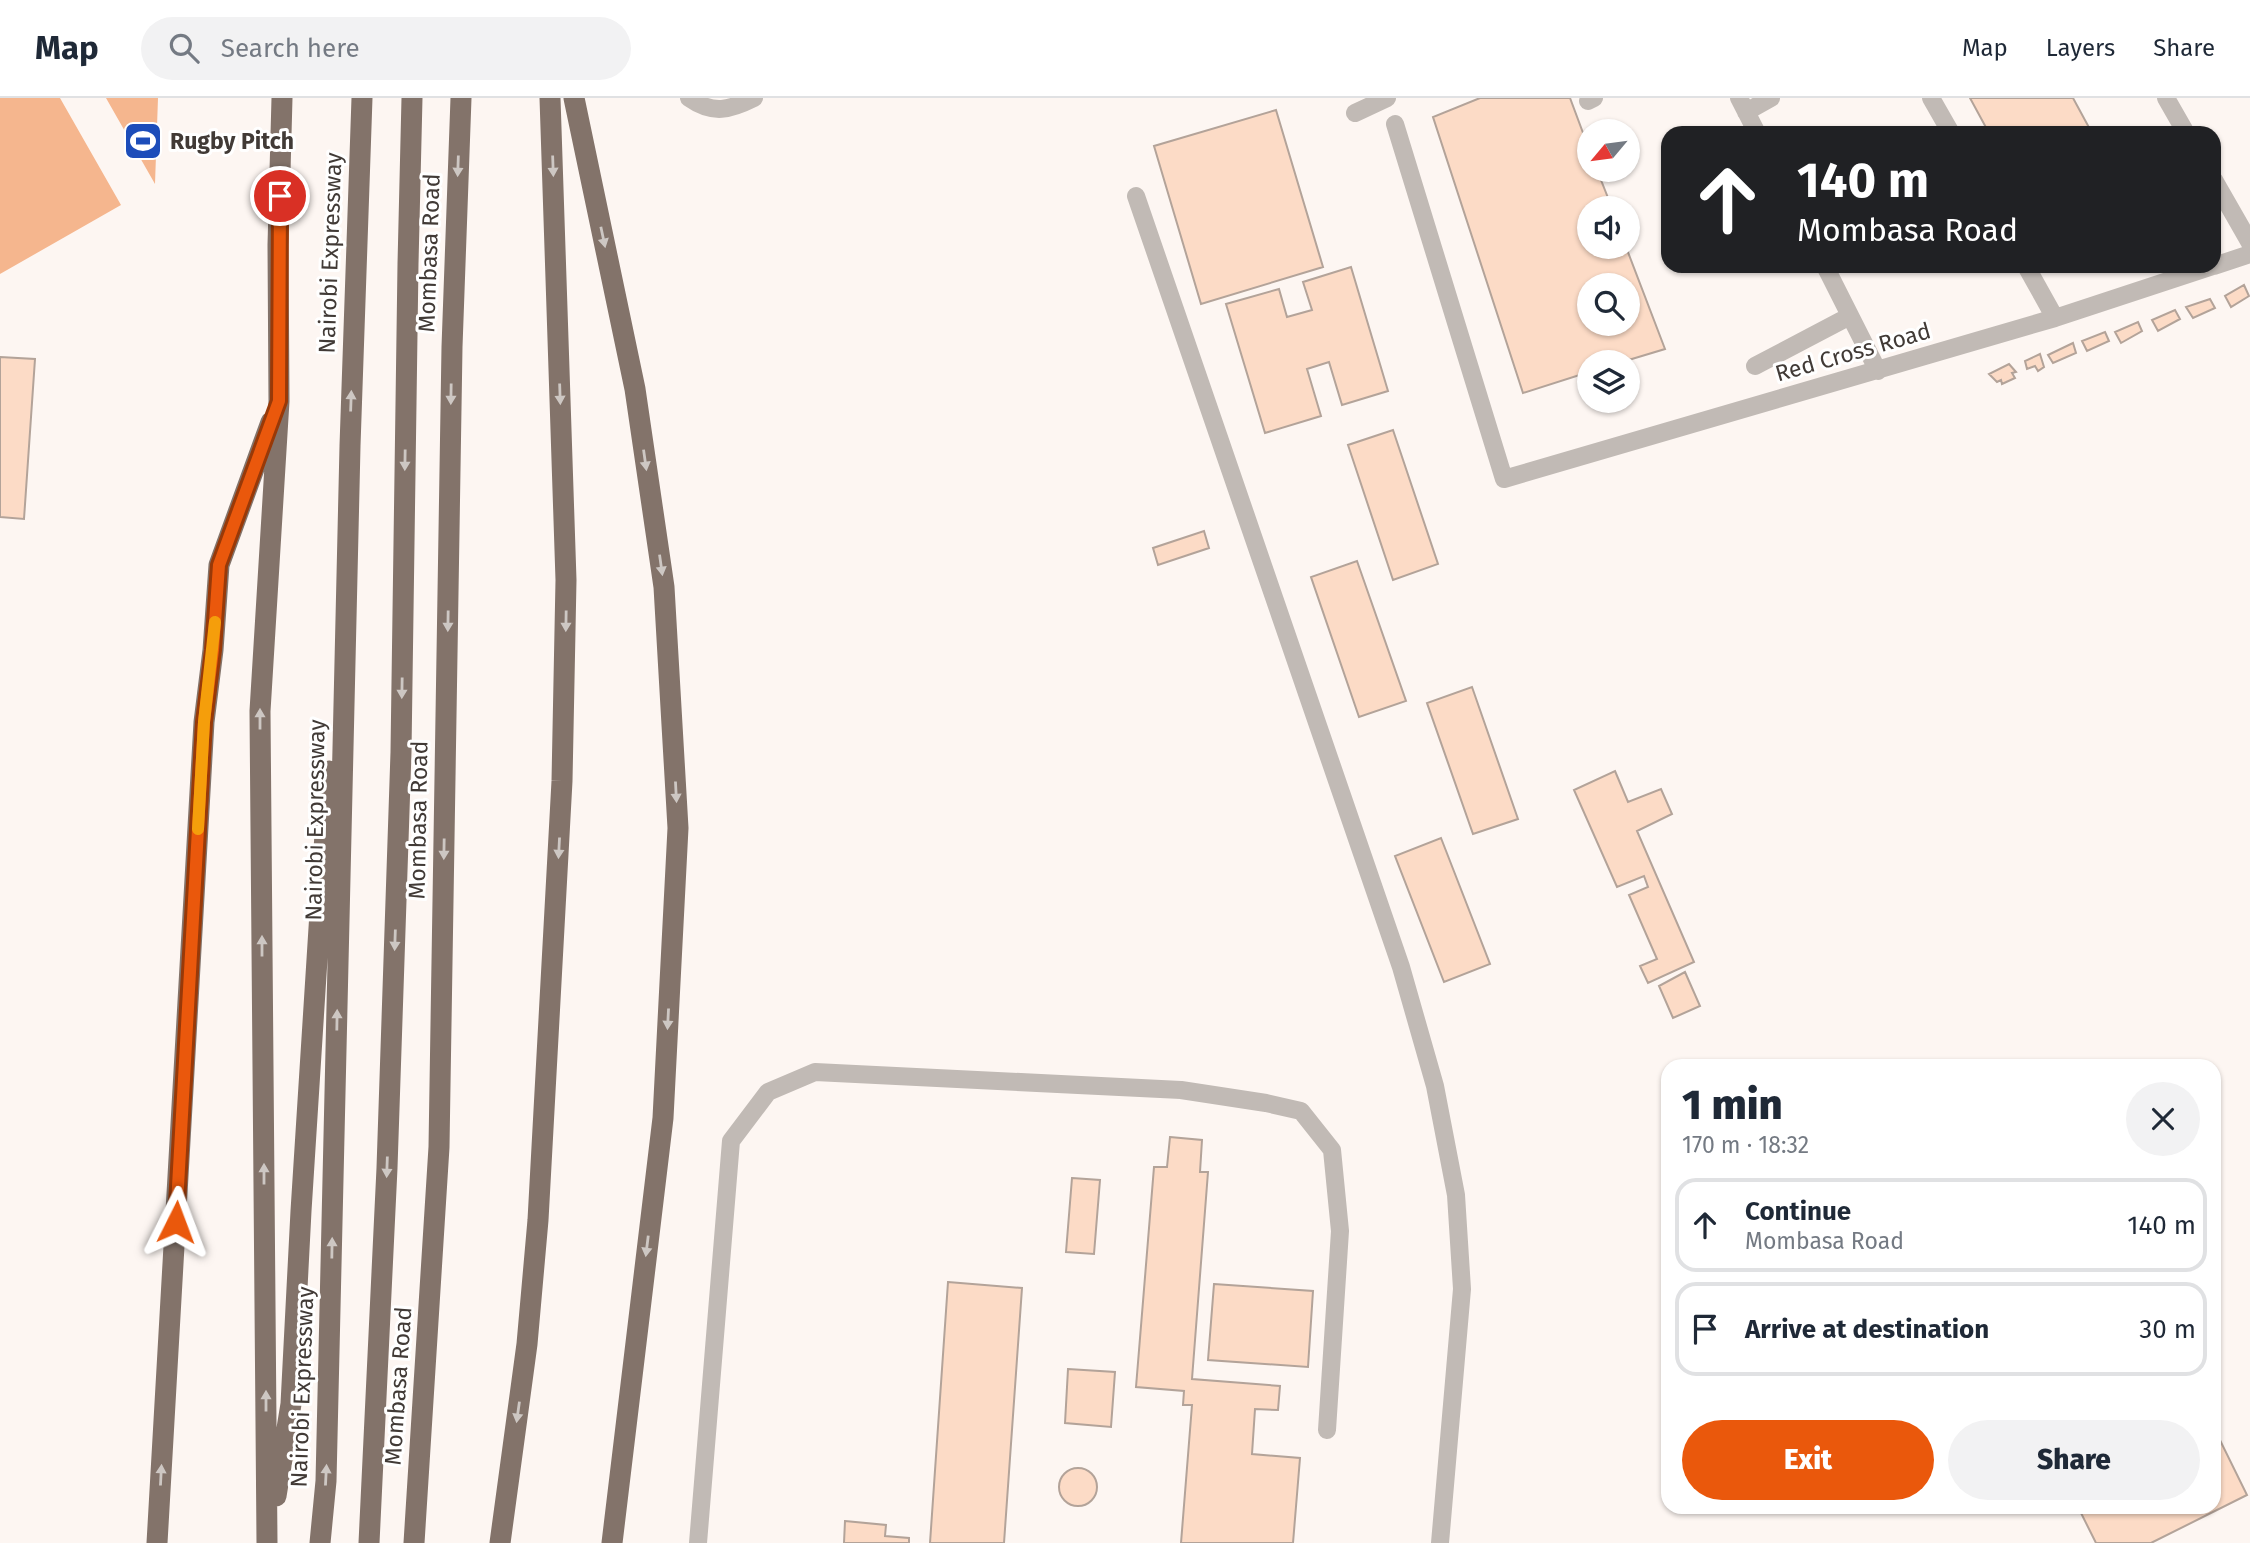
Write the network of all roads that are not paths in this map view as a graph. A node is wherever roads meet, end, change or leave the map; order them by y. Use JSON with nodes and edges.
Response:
{"nodes":[{"id":1,"x":282,"y":98,"type":"edge"},
{"id":2,"x":362,"y":98,"type":"edge"},
{"id":3,"x":412,"y":98,"type":"edge"},
{"id":4,"x":461,"y":98,"type":"edge"},
{"id":5,"x":550,"y":98,"type":"edge"},
{"id":6,"x":574,"y":98,"type":"edge"},
{"id":7,"x":690,"y":98,"type":"edge"},
{"id":8,"x":754,"y":98,"type":"edge"},
{"id":9,"x":1387,"y":98,"type":"edge"},
{"id":10,"x":1771,"y":98,"type":"edge"},
{"id":11,"x":1931,"y":98,"type":"edge"},
{"id":12,"x":2166,"y":98,"type":"edge"},
{"id":13,"x":1743,"y":105,"type":"edge"},
{"id":14,"x":1355,"y":113,"type":"dead end"},
{"id":15,"x":1395,"y":124,"type":"dead end"},
{"id":16,"x":1754,"y":126,"type":"edge"},
{"id":17,"x":1947,"y":126,"type":"edge"},
{"id":18,"x":2182,"y":126,"type":"edge"},
{"id":19,"x":2221,"y":192,"type":"edge"},
{"id":20,"x":1136,"y":197,"type":"dead end"},
{"id":21,"x":2250,"y":243,"type":"edge"},
{"id":22,"x":2250,"y":254,"type":"edge"},
{"id":23,"x":2221,"y":263,"type":"edge"},
{"id":24,"x":1828,"y":273,"type":"edge"},
{"id":25,"x":2030,"y":273,"type":"edge"},
{"id":26,"x":2192,"y":273,"type":"edge"},
{"id":27,"x":1850,"y":316,"type":"junction"},
{"id":28,"x":2055,"y":318,"type":"junction"},
{"id":29,"x":1755,"y":366,"type":"dead end"},
{"id":30,"x":1878,"y":371,"type":"junction"},
{"id":31,"x":279,"y":401,"type":"junction"},
{"id":32,"x":350,"y":446,"type":"junction"},
{"id":33,"x":1327,"y":1430,"type":"dead end"},
{"id":34,"x":157,"y":1543,"type":"edge"},
{"id":35,"x":268,"y":1543,"type":"edge"},
{"id":36,"x":320,"y":1543,"type":"edge"},
{"id":37,"x":369,"y":1543,"type":"edge"},
{"id":38,"x":414,"y":1543,"type":"edge"},
{"id":39,"x":500,"y":1543,"type":"edge"},
{"id":40,"x":612,"y":1543,"type":"edge"},
{"id":41,"x":698,"y":1543,"type":"edge"},
{"id":42,"x":1440,"y":1543,"type":"edge"}],
"edges":[{"from":1,"to":31,"type":"highway"},
{"from":32,"to":2,"type":"highway","name":"Nairobi Expressway","one_way":true},
{"from":3,"to":37,"type":"highway","one_way":true},
{"from":4,"to":38,"type":"highway","name":"Mombasa Road","one_way":true},
{"from":5,"to":39,"type":"highway","one_way":true},
{"from":6,"to":40,"type":"highway","one_way":true},
{"from":7,"to":8,"type":"lane"},
{"from":9,"to":14,"type":"lane"},
{"from":10,"to":13,"type":"lane"},
{"from":11,"to":17,"type":"lane"},
{"from":12,"to":18,"type":"lane"},
{"from":13,"to":16,"type":"lane"},
{"from":15,"to":30,"type":"lane","name":"Red Cross Road"},
{"from":19,"to":21,"type":"lane"},
{"from":20,"to":42,"type":"lane"},
{"from":22,"to":23,"type":"lane","name":"Red Cross Road"},
{"from":24,"to":27,"type":"lane"},
{"from":25,"to":28,"type":"lane"},
{"from":26,"to":28,"type":"lane","name":"Red Cross Road"},
{"from":27,"to":29,"type":"lane"},
{"from":27,"to":30,"type":"lane"},
{"from":28,"to":30,"type":"lane","name":"Red Cross Road"},
{"from":34,"to":31,"type":"highway","one_way":true},
{"from":35,"to":31,"type":"highway","one_way":true},
{"from":32,"to":35,"type":"highway"},
{"from":36,"to":32,"type":"highway","name":"Nairobi Expressway","one_way":true},
{"from":33,"to":41,"type":"lane"}]}
